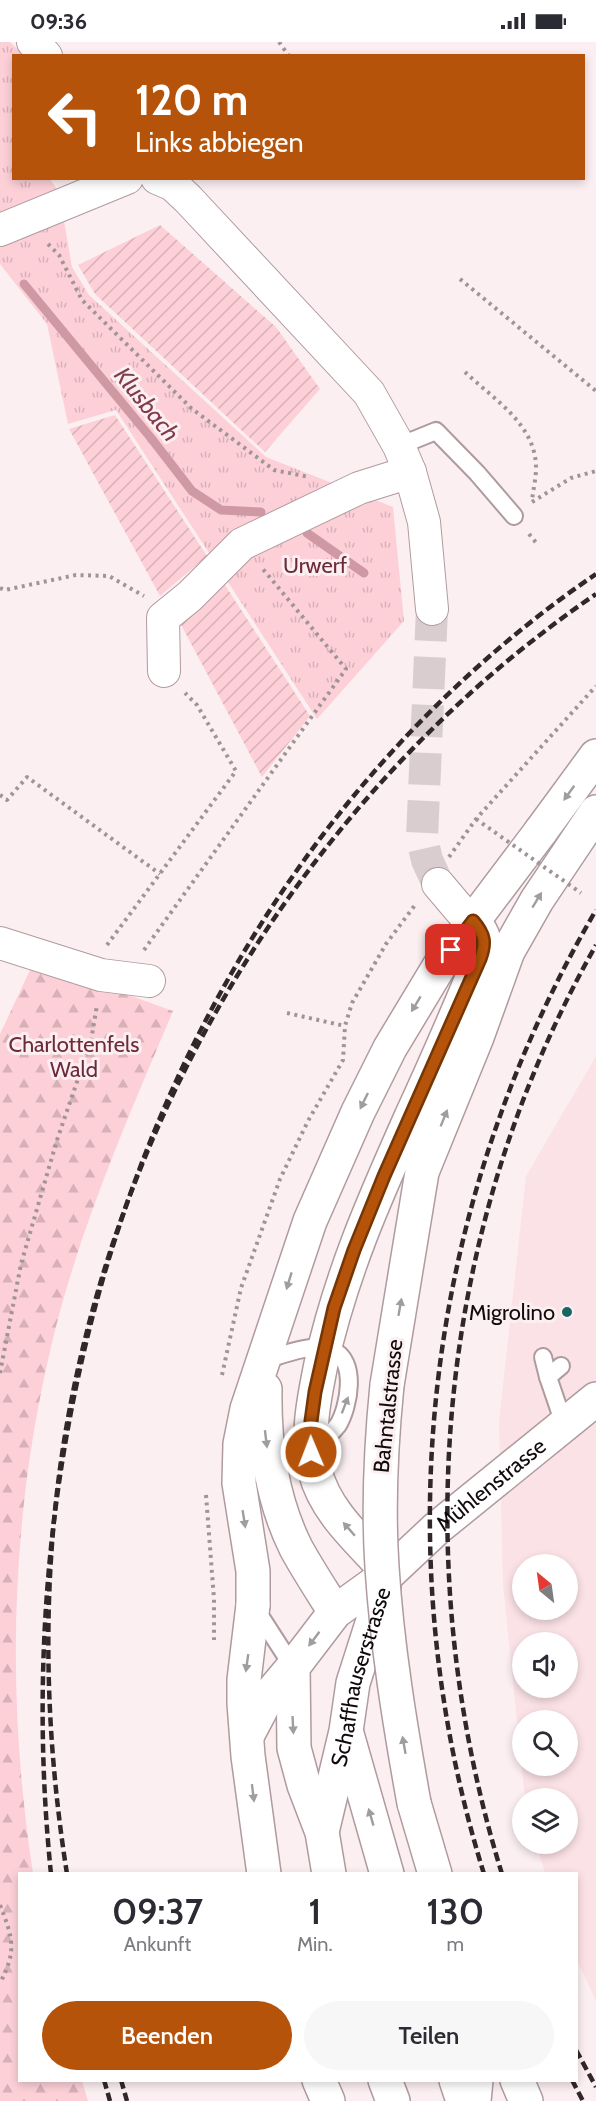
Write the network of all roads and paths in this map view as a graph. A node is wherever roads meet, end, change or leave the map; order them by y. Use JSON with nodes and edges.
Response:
{"nodes":[{"id":1,"x":122,"y":180,"type":"edge"},
{"id":2,"x":162,"y":180,"type":"edge"},
{"id":3,"x":12,"y":225,"type":"edge"},
{"id":4,"x":460,"y":279,"type":"dead end"},
{"id":5,"x":465,"y":372,"type":"dead end"},
{"id":6,"x":596,"y":391,"type":"edge"},
{"id":7,"x":405,"y":459,"type":"junction"},
{"id":8,"x":596,"y":471,"type":"edge"},
{"id":9,"x":359,"y":488,"type":"junction"},
{"id":10,"x":532,"y":502,"type":"junction"},
{"id":11,"x":514,"y":516,"type":"joint"},
{"id":12,"x":242,"y":544,"type":"junction"},
{"id":13,"x":0,"y":588,"type":"edge"},
{"id":14,"x":432,"y":609,"type":"tunnel mouth"},
{"id":15,"x":170,"y":612,"type":"junction"},
{"id":16,"x":164,"y":670,"type":"joint"},
{"id":17,"x":596,"y":756,"type":"edge"},
{"id":18,"x":0,"y":795,"type":"edge"},
{"id":19,"x":596,"y":812,"type":"edge"},
{"id":20,"x":476,"y":819,"type":"dead end"},
{"id":21,"x":160,"y":874,"type":"junction"},
{"id":22,"x":438,"y":884,"type":"tunnel mouth"},
{"id":23,"x":580,"y":893,"type":"dead end"},
{"id":24,"x":473,"y":921,"type":"junction"},
{"id":25,"x":0,"y":943,"type":"edge"},
{"id":26,"x":508,"y":951,"type":"junction"},
{"id":27,"x":94,"y":973,"type":"junction"},
{"id":28,"x":149,"y":981,"type":"dead end"},
{"id":29,"x":287,"y":1013,"type":"dead end"},
{"id":30,"x":345,"y":1026,"type":"dead end"},
{"id":31,"x":445,"y":1042,"type":"junction"},
{"id":32,"x":325,"y":1348,"type":"junction"},
{"id":33,"x":543,"y":1357,"type":"dead end"},
{"id":34,"x":265,"y":1360,"type":"junction"},
{"id":35,"x":0,"y":1373,"type":"edge"},
{"id":36,"x":596,"y":1399,"type":"edge"},
{"id":37,"x":564,"y":1424,"type":"junction"},
{"id":38,"x":389,"y":1573,"type":"junction"},
{"id":39,"x":253,"y":1605,"type":"junction"},
{"id":40,"x":335,"y":1612,"type":"junction"},
{"id":41,"x":293,"y":1667,"type":"junction"},
{"id":42,"x":346,"y":1731,"type":"junction"},
{"id":43,"x":248,"y":1734,"type":"junction"},
{"id":44,"x":322,"y":1832,"type":"junction"},
{"id":45,"x":264,"y":1872,"type":"edge"},
{"id":46,"x":329,"y":1872,"type":"edge"},
{"id":47,"x":386,"y":1872,"type":"edge"},
{"id":48,"x":434,"y":1872,"type":"edge"},
{"id":49,"x":0,"y":1905,"type":"edge"},
{"id":50,"x":0,"y":1983,"type":"edge"},
{"id":51,"x":320,"y":2082,"type":"edge"},
{"id":52,"x":386,"y":2082,"type":"edge"},
{"id":53,"x":457,"y":2082,"type":"edge"},
{"id":54,"x":476,"y":2082,"type":"edge"},
{"id":55,"x":518,"y":2082,"type":"edge"},
{"id":56,"x":328,"y":2101,"type":"edge"},
{"id":57,"x":393,"y":2101,"type":"edge"},
{"id":58,"x":463,"y":2101,"type":"edge"},
{"id":59,"x":474,"y":2101,"type":"edge"},
{"id":60,"x":526,"y":2101,"type":"edge"}],
"edges":[{"from":1,"to":3,"type":"street"},
{"from":2,"to":7,"type":"street"},
{"from":3,"to":9,"type":"path"},
{"from":4,"to":6,"type":"path"},
{"from":5,"to":10,"type":"path"},
{"from":7,"to":9,"type":"street"},
{"from":7,"to":11,"type":"lane"},
{"from":7,"to":14,"type":"street"},
{"from":8,"to":10,"type":"path"},
{"from":9,"to":12,"type":"street"},
{"from":10,"to":11,"type":"path"},
{"from":12,"to":15,"type":"street"},
{"from":12,"to":27,"type":"path"},
{"from":13,"to":15,"type":"path"},
{"from":15,"to":16,"type":"street"},
{"from":16,"to":21,"type":"path"},
{"from":17,"to":24,"type":"main road","one_way":true},
{"from":18,"to":21,"type":"path"},
{"from":26,"to":19,"type":"main road","one_way":true},
{"from":20,"to":23,"type":"path","bridge":true},
{"from":21,"to":27,"type":"path"},
{"from":22,"to":24,"type":"street"},
{"from":24,"to":31,"type":"main road"},
{"from":24,"to":34,"type":"main road","one_way":true},
{"from":25,"to":27,"type":"street"},
{"from":26,"to":31,"type":"main road"},
{"from":48,"to":26,"type":"main road","name":"Bahntalstrasse","one_way":true,"bridge":true},
{"from":27,"to":28,"type":"street"},
{"from":27,"to":35,"type":"path"},
{"from":29,"to":30,"type":"path"},
{"from":31,"to":32,"type":"main road"},
{"from":32,"to":34,"type":"lane"},
{"from":38,"to":32,"type":"main road","one_way":true},
{"from":33,"to":37,"type":"lane"},
{"from":34,"to":39,"type":"main road","one_way":true},
{"from":34,"to":40,"type":"main road","one_way":true},
{"from":36,"to":37,"type":"main road","name":"Mühlenstrasse"},
{"from":37,"to":38,"type":"main road","name":"Mühlenstrasse"},
{"from":38,"to":40,"type":"main road","name":"Schaffhauserstrasse"},
{"from":38,"to":42,"type":"main road","name":"Schaffhauserstrasse"},
{"from":39,"to":41,"type":"lane"},
{"from":39,"to":43,"type":"main road","one_way":true},
{"from":40,"to":41,"type":"main road","name":"Schaffhauserstrasse","one_way":true},
{"from":41,"to":43,"type":"main road"},
{"from":41,"to":44,"type":"main road","name":"Schaffhauserstrasse","one_way":true},
{"from":42,"to":44,"type":"main road","name":"Schaffhauserstrasse"},
{"from":47,"to":42,"type":"main road","one_way":true},
{"from":43,"to":45,"type":"main road","one_way":true},
{"from":44,"to":46,"type":"main road","name":"Schaffhauserstrasse"},
{"from":49,"to":50,"type":"path"},
{"from":51,"to":56,"type":"main road"},
{"from":52,"to":57,"type":"main road"},
{"from":53,"to":58,"type":"main road"},
{"from":54,"to":59,"type":"main road"},
{"from":55,"to":60,"type":"main road"}]}
